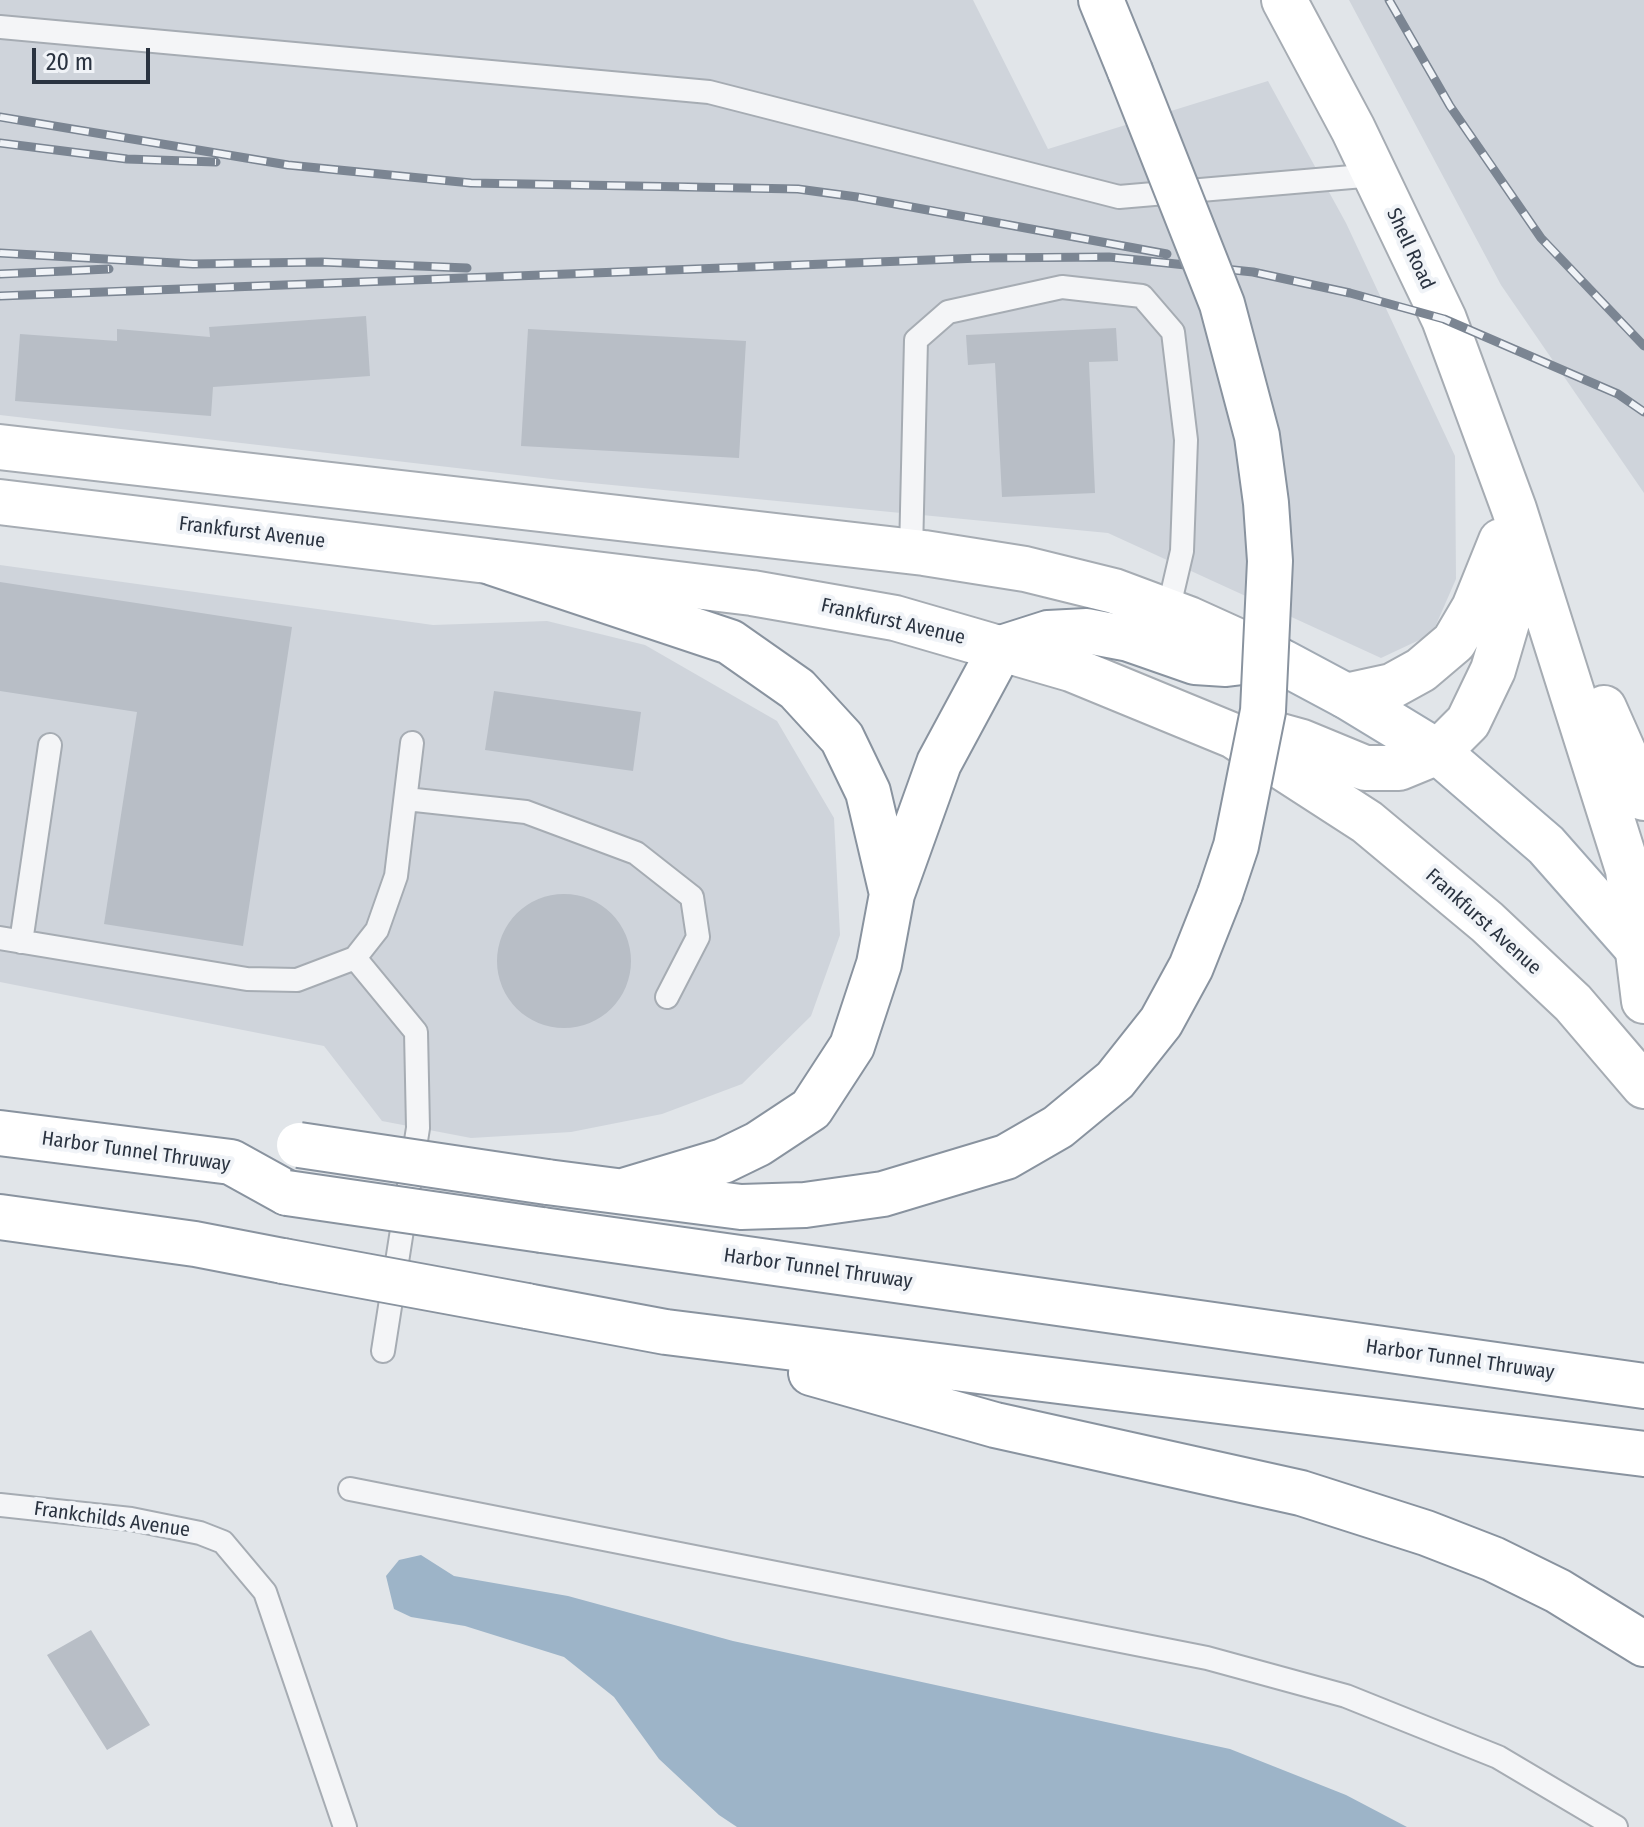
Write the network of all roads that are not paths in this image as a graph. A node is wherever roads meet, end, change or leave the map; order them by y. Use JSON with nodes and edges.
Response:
{"nodes":[{"id":1,"x":1101,"y":0,"type":"edge"},
{"id":2,"x":1284,"y":0,"type":"edge"},
{"id":3,"x":0,"y":27,"type":"edge"},
{"id":4,"x":1375,"y":175,"type":"junction"},
{"id":5,"x":0,"y":447,"type":"edge"},
{"id":6,"x":0,"y":502,"type":"edge"},
{"id":7,"x":1514,"y":509,"type":"junction"},
{"id":8,"x":911,"y":552,"type":"junction"},
{"id":9,"x":493,"y":563,"type":"junction"},
{"id":10,"x":1168,"y":611,"type":"junction"},
{"id":11,"x":1001,"y":648,"type":"junction"},
{"id":12,"x":1275,"y":658,"type":"junction"},
{"id":13,"x":1346,"y":696,"type":"junction"},
{"id":14,"x":1234,"y":736,"type":"junction"},
{"id":15,"x":412,"y":743,"type":"dead end"},
{"id":16,"x":50,"y":745,"type":"dead end"},
{"id":17,"x":1438,"y":752,"type":"junction"},
{"id":18,"x":1644,"y":798,"type":"edge"},
{"id":19,"x":406,"y":799,"type":"junction"},
{"id":20,"x":892,"y":894,"type":"junction"},
{"id":21,"x":10,"y":940,"type":"edge"},
{"id":22,"x":1640,"y":950,"type":"edge"},
{"id":23,"x":355,"y":958,"type":"junction"},
{"id":24,"x":667,"y":997,"type":"dead end"},
{"id":25,"x":1644,"y":1001,"type":"edge"},
{"id":26,"x":1644,"y":1086,"type":"edge"},
{"id":27,"x":0,"y":1133,"type":"edge"},
{"id":28,"x":231,"y":1162,"type":"junction"},
{"id":29,"x":623,"y":1191,"type":"junction"},
{"id":30,"x":0,"y":1217,"type":"edge"},
{"id":31,"x":666,"y":1332,"type":"junction"},
{"id":32,"x":383,"y":1351,"type":"dead end"},
{"id":33,"x":1644,"y":1386,"type":"edge"},
{"id":34,"x":1644,"y":1454,"type":"edge"},
{"id":35,"x":350,"y":1489,"type":"dead end"},
{"id":36,"x":0,"y":1505,"type":"edge"},
{"id":37,"x":1644,"y":1644,"type":"edge"},
{"id":38,"x":345,"y":1827,"type":"edge"},
{"id":39,"x":1616,"y":1827,"type":"edge"}],
"edges":[{"from":1,"to":29,"type":"main road","bridge":true},
{"from":2,"to":4,"type":"main road","name":"Shell Road"},
{"from":3,"to":4,"type":"lane"},
{"from":4,"to":7,"type":"main road","name":"Shell Road"},
{"from":5,"to":8,"type":"main road"},
{"from":6,"to":9,"type":"main road","name":"Frankfurst Avenue"},
{"from":7,"to":13,"type":"main road"},
{"from":7,"to":17,"type":"main road"},
{"from":7,"to":18,"type":"main road","name":"Shell Road"},
{"from":7,"to":22,"type":"main road","name":"Shell Road"},
{"from":8,"to":10,"type":"main road"},
{"from":8,"to":10,"type":"lane"},
{"from":9,"to":11,"type":"main road","name":"Frankfurst Avenue"},
{"from":9,"to":20,"type":"main road"},
{"from":10,"to":12,"type":"main road"},
{"from":11,"to":12,"type":"main road"},
{"from":11,"to":14,"type":"main road","name":"Frankfurst Avenue"},
{"from":11,"to":20,"type":"main road"},
{"from":12,"to":13,"type":"main road"},
{"from":13,"to":17,"type":"main road"},
{"from":14,"to":17,"type":"main road"},
{"from":14,"to":26,"type":"main road","name":"Frankfurst Avenue"},
{"from":15,"to":19,"type":"lane"},
{"from":16,"to":21,"type":"lane"},
{"from":17,"to":22,"type":"main road"},
{"from":19,"to":23,"type":"lane"},
{"from":19,"to":24,"type":"lane"},
{"from":20,"to":29,"type":"main road"},
{"from":21,"to":23,"type":"lane"},
{"from":22,"to":25,"type":"main road","name":"Shell Road"},
{"from":23,"to":32,"type":"lane"},
{"from":27,"to":28,"type":"main road","name":"Harbor Tunnel Thruway"},
{"from":28,"to":29,"type":"main road","bridge":true},
{"from":28,"to":33,"type":"main road","name":"Harbor Tunnel Thruway","bridge":true},
{"from":30,"to":31,"type":"main road","bridge":true},
{"from":31,"to":34,"type":"main road"},
{"from":31,"to":37,"type":"main road"},
{"from":35,"to":39,"type":"lane"},
{"from":36,"to":38,"type":"lane","name":"Frankchilds Avenue"}]}
